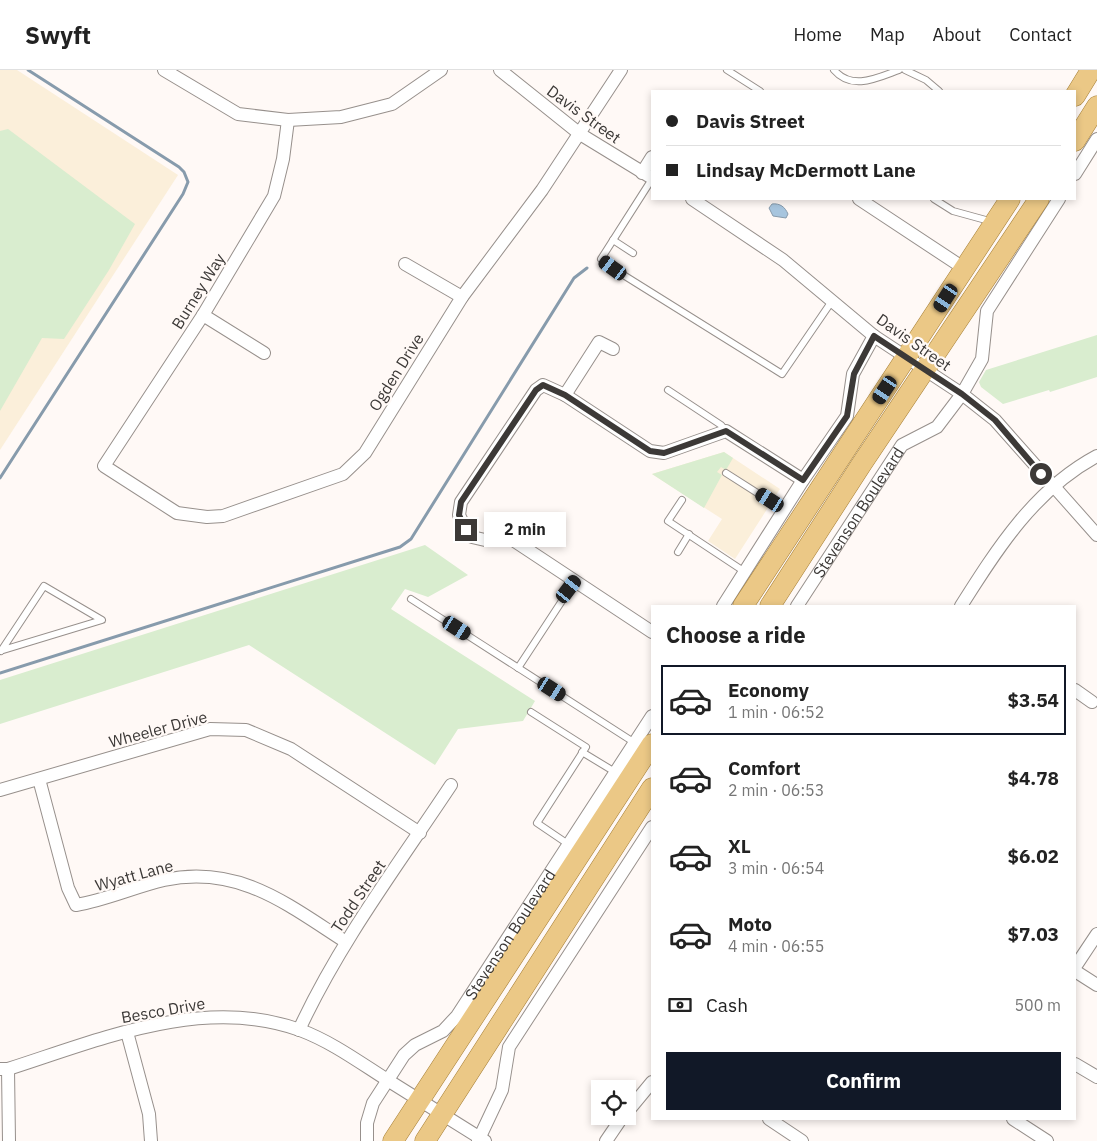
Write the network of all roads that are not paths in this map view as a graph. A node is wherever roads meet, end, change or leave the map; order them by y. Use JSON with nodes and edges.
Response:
{"nodes":[{"id":1,"x":164,"y":70,"type":"edge"},
{"id":2,"x":441,"y":70,"type":"edge"},
{"id":3,"x":500,"y":70,"type":"edge"},
{"id":4,"x":621,"y":70,"type":"edge"},
{"id":5,"x":727,"y":70,"type":"edge"},
{"id":6,"x":834,"y":70,"type":"edge"},
{"id":7,"x":899,"y":70,"type":"edge"},
{"id":8,"x":905,"y":70,"type":"edge"},
{"id":9,"x":1089,"y":71,"type":"edge"},
{"id":10,"x":758,"y":90,"type":"edge"},
{"id":11,"x":938,"y":90,"type":"edge"},
{"id":12,"x":1076,"y":94,"type":"edge"},
{"id":13,"x":1097,"y":106,"type":"edge"},
{"id":14,"x":288,"y":120,"type":"junction"},
{"id":15,"x":580,"y":134,"type":"junction"},
{"id":16,"x":1076,"y":139,"type":"edge"},
{"id":17,"x":1097,"y":139,"type":"edge"},
{"id":18,"x":651,"y":164,"type":"edge"},
{"id":19,"x":1076,"y":172,"type":"edge"},
{"id":20,"x":649,"y":177,"type":"edge"},
{"id":21,"x":693,"y":200,"type":"edge"},
{"id":22,"x":861,"y":200,"type":"edge"},
{"id":23,"x":936,"y":200,"type":"edge"},
{"id":24,"x":1009,"y":200,"type":"edge"},
{"id":25,"x":1038,"y":200,"type":"edge"},
{"id":26,"x":1058,"y":200,"type":"edge"},
{"id":27,"x":995,"y":222,"type":"junction"},
{"id":28,"x":613,"y":240,"type":"junction"},
{"id":29,"x":633,"y":253,"type":"dead end"},
{"id":30,"x":405,"y":264,"type":"dead end"},
{"id":31,"x":965,"y":268,"type":"junction"},
{"id":32,"x":462,"y":298,"type":"junction"},
{"id":33,"x":832,"y":301,"type":"junction"},
{"id":34,"x":203,"y":315,"type":"junction"},
{"id":35,"x":874,"y":336,"type":"junction"},
{"id":36,"x":613,"y":349,"type":"dead end"},
{"id":37,"x":264,"y":353,"type":"dead end"},
{"id":38,"x":907,"y":357,"type":"junction"},
{"id":39,"x":924,"y":370,"type":"junction"},
{"id":40,"x":668,"y":390,"type":"dead end"},
{"id":41,"x":962,"y":394,"type":"junction"},
{"id":42,"x":565,"y":395,"type":"junction"},
{"id":43,"x":726,"y":431,"type":"junction"},
{"id":44,"x":1097,"y":456,"type":"edge"},
{"id":45,"x":104,"y":466,"type":"joint"},
{"id":46,"x":726,"y":473,"type":"dead end"},
{"id":47,"x":803,"y":480,"type":"junction"},
{"id":48,"x":1053,"y":488,"type":"junction"},
{"id":49,"x":682,"y":500,"type":"dead end"},
{"id":50,"x":784,"y":510,"type":"junction"},
{"id":51,"x":689,"y":534,"type":"junction"},
{"id":52,"x":1097,"y":535,"type":"edge"},
{"id":53,"x":678,"y":552,"type":"dead end"},
{"id":54,"x":745,"y":572,"type":"junction"},
{"id":55,"x":575,"y":580,"type":"junction"},
{"id":56,"x":411,"y":599,"type":"dead end"},
{"id":57,"x":724,"y":605,"type":"edge"},
{"id":58,"x":744,"y":605,"type":"edge"},
{"id":59,"x":771,"y":605,"type":"edge"},
{"id":60,"x":798,"y":605,"type":"edge"},
{"id":61,"x":962,"y":605,"type":"edge"},
{"id":62,"x":651,"y":631,"type":"edge"},
{"id":63,"x":0,"y":651,"type":"edge"},
{"id":64,"x":518,"y":668,"type":"junction"},
{"id":65,"x":1076,"y":691,"type":"edge"},
{"id":66,"x":1092,"y":702,"type":"dead end"},
{"id":67,"x":531,"y":712,"type":"dead end"},
{"id":68,"x":651,"y":719,"type":"edge"},
{"id":69,"x":644,"y":743,"type":"edge"},
{"id":70,"x":582,"y":752,"type":"junction"},
{"id":71,"x":616,"y":772,"type":"junction"},
{"id":72,"x":38,"y":779,"type":"junction"},
{"id":73,"x":451,"y":786,"type":"dead end"},
{"id":74,"x":0,"y":790,"type":"edge"},
{"id":75,"x":651,"y":790,"type":"edge"},
{"id":76,"x":651,"y":829,"type":"edge"},
{"id":77,"x":420,"y":833,"type":"junction"},
{"id":78,"x":568,"y":844,"type":"junction"},
{"id":79,"x":1097,"y":934,"type":"edge"},
{"id":80,"x":346,"y":942,"type":"junction"},
{"id":81,"x":1076,"y":966,"type":"edge"},
{"id":82,"x":1076,"y":972,"type":"edge"},
{"id":83,"x":1097,"y":985,"type":"edge"},
{"id":84,"x":299,"y":1030,"type":"junction"},
{"id":85,"x":127,"y":1032,"type":"junction"},
{"id":86,"x":1076,"y":1065,"type":"edge"},
{"id":87,"x":4,"y":1069,"type":"edge"},
{"id":88,"x":1097,"y":1078,"type":"edge"},
{"id":89,"x":388,"y":1080,"type":"junction"},
{"id":90,"x":651,"y":1083,"type":"edge"},
{"id":91,"x":419,"y":1099,"type":"junction"},
{"id":92,"x":636,"y":1101,"type":"edge"},
{"id":93,"x":442,"y":1115,"type":"junction"},
{"id":94,"x":770,"y":1120,"type":"edge"},
{"id":95,"x":1014,"y":1120,"type":"edge"},
{"id":96,"x":617,"y":1125,"type":"edge"},
{"id":97,"x":481,"y":1140,"type":"edge"},
{"id":98,"x":10,"y":1141,"type":"edge"},
{"id":99,"x":151,"y":1141,"type":"edge"},
{"id":100,"x":367,"y":1141,"type":"edge"},
{"id":101,"x":393,"y":1141,"type":"edge"},
{"id":102,"x":425,"y":1141,"type":"edge"},
{"id":103,"x":606,"y":1141,"type":"edge"},
{"id":104,"x":802,"y":1141,"type":"edge"},
{"id":105,"x":1047,"y":1141,"type":"edge"}],
"edges":[{"from":1,"to":14,"type":"street"},
{"from":2,"to":14,"type":"street"},
{"from":3,"to":15,"type":"street","name":"Davis Street"},
{"from":4,"to":15,"type":"street","name":"Ogden Drive"},
{"from":5,"to":10,"type":"lane"},
{"from":6,"to":7,"type":"lane"},
{"from":8,"to":11,"type":"lane"},
{"from":9,"to":12,"type":"main road"},
{"from":13,"to":16,"type":"main road"},
{"from":14,"to":34,"type":"street","name":"Burney Way"},
{"from":15,"to":20,"type":"street","name":"Davis Street"},
{"from":15,"to":32,"type":"street","name":"Ogden Drive"},
{"from":17,"to":19,"type":"street"},
{"from":18,"to":20,"type":"street"},
{"from":20,"to":28,"type":"lane"},
{"from":21,"to":33,"type":"street","name":"Davis Street"},
{"from":22,"to":31,"type":"street"},
{"from":23,"to":27,"type":"lane"},
{"from":24,"to":27,"type":"main road"},
{"from":25,"to":39,"type":"main road","name":"Stevenson Boulevard"},
{"from":26,"to":41,"type":"street","name":"Stevenson Boulevard"},
{"from":27,"to":31,"type":"main road"},
{"from":28,"to":29,"type":"lane"},
{"from":28,"to":33,"type":"lane"},
{"from":30,"to":32,"type":"street"},
{"from":31,"to":38,"type":"main road"},
{"from":32,"to":45,"type":"street","name":"Ogden Drive"},
{"from":33,"to":35,"type":"street","name":"Davis Street"},
{"from":34,"to":37,"type":"street"},
{"from":34,"to":45,"type":"street","name":"Burney Way"},
{"from":35,"to":38,"type":"street","name":"Davis Street"},
{"from":35,"to":47,"type":"street"},
{"from":36,"to":42,"type":"street"},
{"from":38,"to":39,"type":"street","name":"Davis Street"},
{"from":38,"to":58,"type":"main road"},
{"from":39,"to":41,"type":"street","name":"Davis Street"},
{"from":39,"to":59,"type":"main road","name":"Stevenson Boulevard"},
{"from":40,"to":43,"type":"lane"},
{"from":41,"to":48,"type":"street","name":"Davis Street"},
{"from":41,"to":60,"type":"street","name":"Stevenson Boulevard"},
{"from":42,"to":43,"type":"street"},
{"from":42,"to":55,"type":"street"},
{"from":43,"to":47,"type":"street"},
{"from":44,"to":48,"type":"street"},
{"from":46,"to":50,"type":"lane"},
{"from":47,"to":50,"type":"street"},
{"from":48,"to":52,"type":"street","name":"Davis Street"},
{"from":48,"to":61,"type":"street"},
{"from":49,"to":51,"type":"lane"},
{"from":50,"to":54,"type":"street"},
{"from":51,"to":53,"type":"lane"},
{"from":51,"to":54,"type":"lane"},
{"from":54,"to":57,"type":"street"},
{"from":55,"to":62,"type":"street"},
{"from":55,"to":64,"type":"lane"},
{"from":56,"to":64,"type":"lane"},
{"from":63,"to":63,"type":"lane"},
{"from":64,"to":69,"type":"lane"},
{"from":65,"to":66,"type":"street"},
{"from":67,"to":70,"type":"lane"},
{"from":68,"to":69,"type":"street","name":"Stevenson Boulevard"},
{"from":69,"to":71,"type":"street","name":"Stevenson Boulevard"},
{"from":69,"to":91,"type":"main road","name":"Stevenson Boulevard"},
{"from":70,"to":71,"type":"lane"},
{"from":70,"to":78,"type":"lane"},
{"from":71,"to":78,"type":"street","name":"Stevenson Boulevard"},
{"from":72,"to":74,"type":"street","name":"Wheeler Drive"},
{"from":72,"to":77,"type":"street","name":"Wheeler Drive"},
{"from":72,"to":80,"type":"street","name":"Wyatt Lane"},
{"from":73,"to":77,"type":"street","name":"Todd Street"},
{"from":75,"to":93,"type":"main road"},
{"from":76,"to":97,"type":"street"},
{"from":77,"to":80,"type":"street","name":"Todd Street"},
{"from":78,"to":89,"type":"street","name":"Stevenson Boulevard"},
{"from":79,"to":81,"type":"street"},
{"from":80,"to":84,"type":"street","name":"Todd Street"},
{"from":82,"to":83,"type":"street"},
{"from":84,"to":85,"type":"street","name":"Besco Drive"},
{"from":84,"to":89,"type":"street","name":"Besco Drive"},
{"from":85,"to":87,"type":"street","name":"Besco Drive"},
{"from":85,"to":99,"type":"street"},
{"from":86,"to":88,"type":"street"},
{"from":87,"to":98,"type":"street"},
{"from":89,"to":91,"type":"street","name":"Besco Drive"},
{"from":89,"to":100,"type":"street","name":"Stevenson Boulevard"},
{"from":90,"to":92,"type":"street"},
{"from":91,"to":93,"type":"street","name":"Besco Drive"},
{"from":91,"to":101,"type":"main road","name":"Stevenson Boulevard"},
{"from":93,"to":97,"type":"street","name":"Besco Drive"},
{"from":93,"to":102,"type":"main road"},
{"from":94,"to":104,"type":"street"},
{"from":95,"to":105,"type":"street"},
{"from":96,"to":103,"type":"street"}]}
